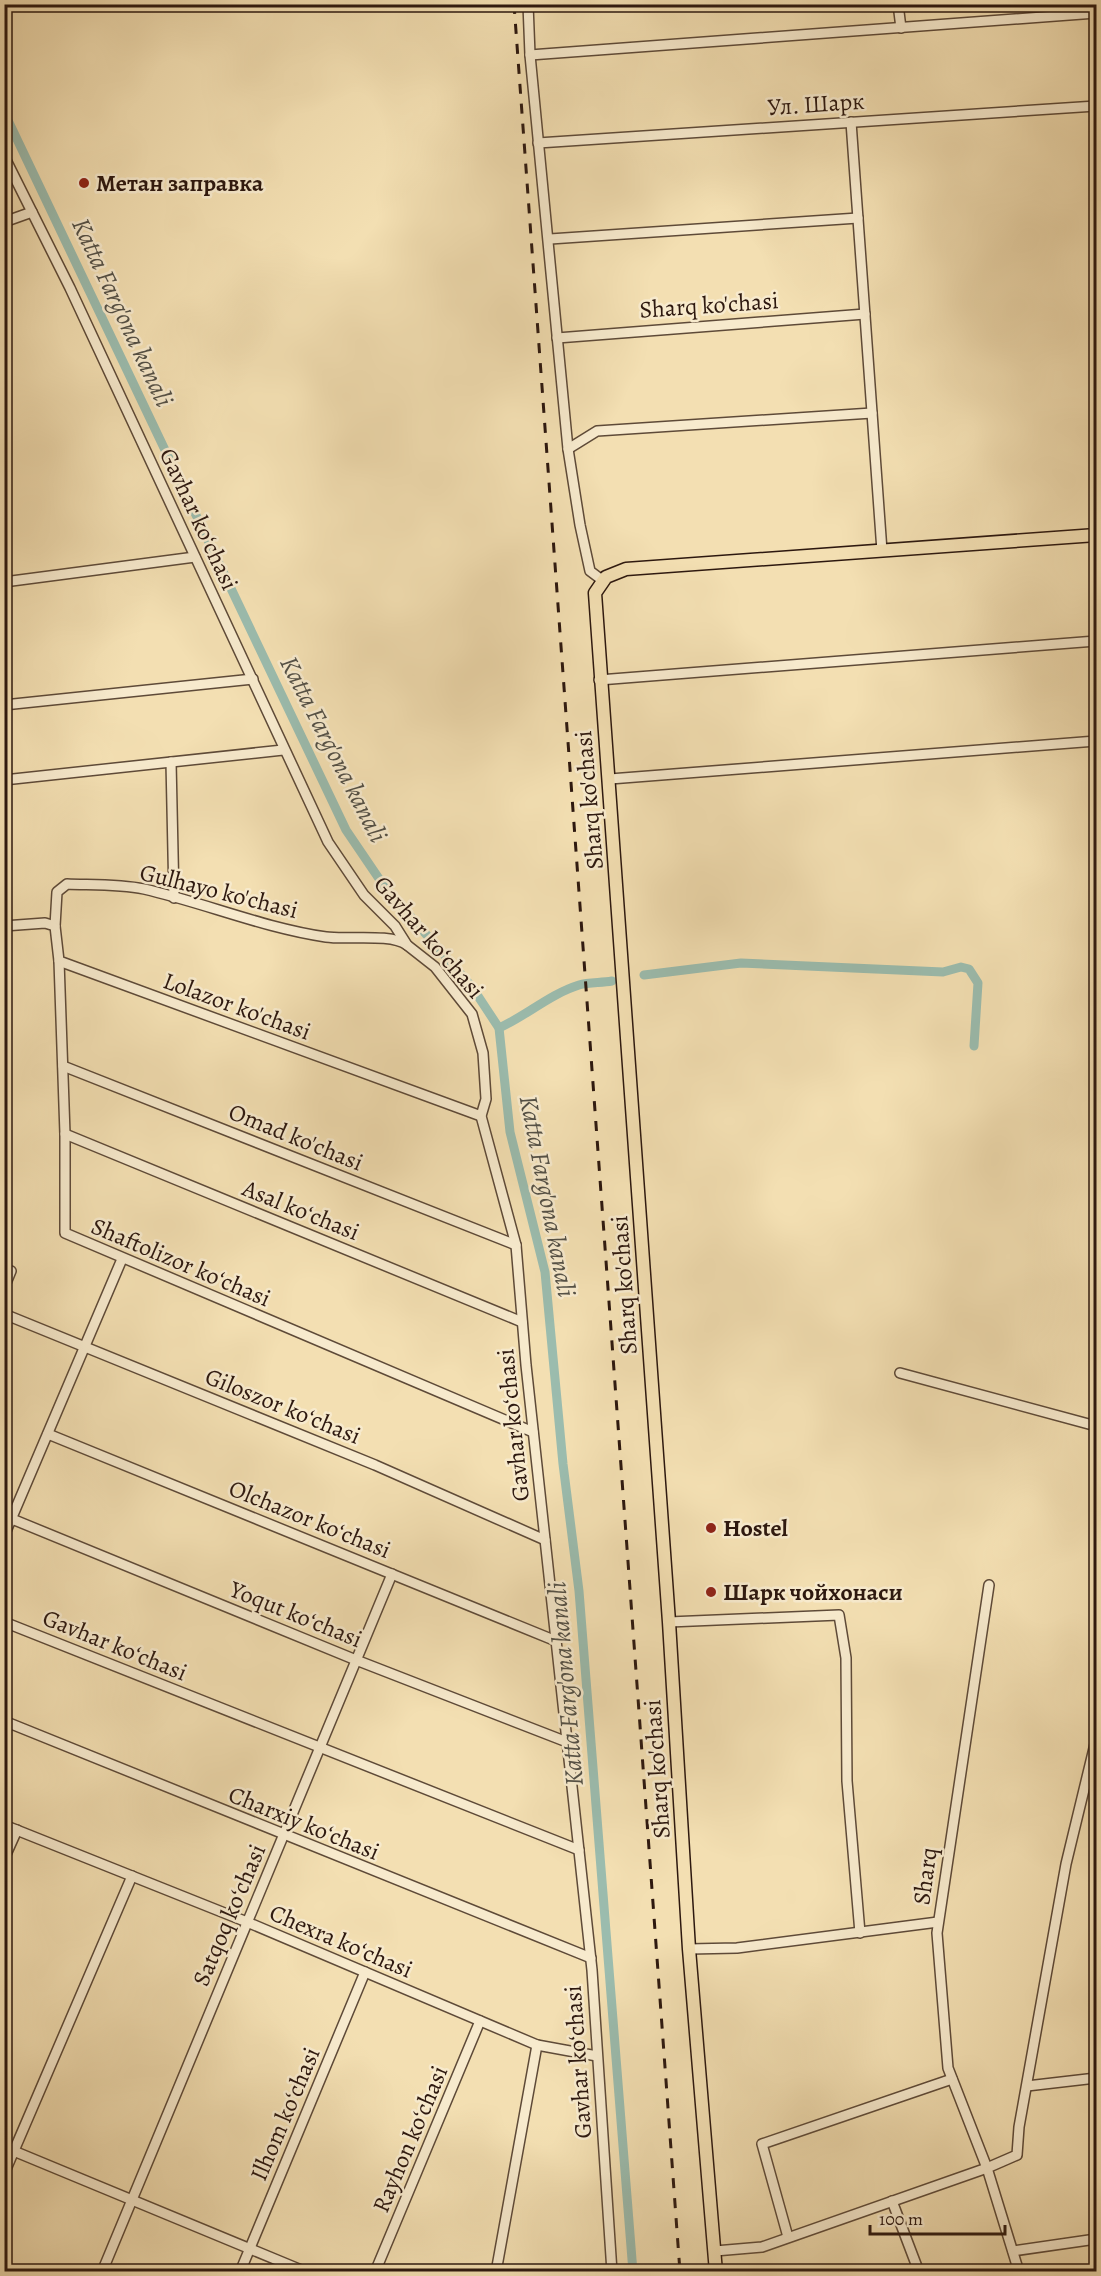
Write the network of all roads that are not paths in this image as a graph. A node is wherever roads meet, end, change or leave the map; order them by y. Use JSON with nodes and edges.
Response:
{"nodes":[{"id":1,"x":528,"y":4,"type":"edge"},
{"id":2,"x":898,"y":4,"type":"edge"},
{"id":3,"x":1096,"y":13,"type":"edge"},
{"id":4,"x":901,"y":28,"type":"junction"},
{"id":5,"x":530,"y":56,"type":"junction"},
{"id":6,"x":1096,"y":106,"type":"edge"},
{"id":7,"x":851,"y":122,"type":"junction"},
{"id":8,"x":538,"y":143,"type":"junction"},
{"id":9,"x":4,"y":156,"type":"edge"},
{"id":10,"x":32,"y":212,"type":"junction"},
{"id":11,"x":858,"y":218,"type":"junction"},
{"id":12,"x":4,"y":222,"type":"edge"},
{"id":13,"x":550,"y":239,"type":"junction"},
{"id":14,"x":865,"y":314,"type":"junction"},
{"id":15,"x":557,"y":338,"type":"junction"},
{"id":16,"x":872,"y":412,"type":"junction"},
{"id":17,"x":568,"y":449,"type":"junction"},
{"id":18,"x":1096,"y":535,"type":"edge"},
{"id":19,"x":882,"y":551,"type":"junction"},
{"id":20,"x":195,"y":557,"type":"junction"},
{"id":21,"x":602,"y":580,"type":"junction"},
{"id":22,"x":4,"y":582,"type":"edge"},
{"id":23,"x":1096,"y":641,"type":"edge"},
{"id":24,"x":253,"y":679,"type":"junction"},
{"id":25,"x":600,"y":680,"type":"junction"},
{"id":26,"x":4,"y":705,"type":"edge"},
{"id":27,"x":1096,"y":741,"type":"edge"},
{"id":28,"x":283,"y":750,"type":"junction"},
{"id":29,"x":171,"y":762,"type":"junction"},
{"id":30,"x":610,"y":779,"type":"junction"},
{"id":31,"x":4,"y":780,"type":"edge"},
{"id":32,"x":174,"y":898,"type":"junction"},
{"id":33,"x":4,"y":926,"type":"edge"},
{"id":34,"x":55,"y":927,"type":"junction"},
{"id":35,"x":407,"y":945,"type":"junction"},
{"id":36,"x":59,"y":961,"type":"junction"},
{"id":37,"x":63,"y":1066,"type":"junction"},
{"id":38,"x":481,"y":1116,"type":"junction"},
{"id":39,"x":65,"y":1134,"type":"junction"},
{"id":40,"x":516,"y":1245,"type":"junction"},
{"id":41,"x":122,"y":1259,"type":"junction"},
{"id":42,"x":11,"y":1271,"type":"dead end"},
{"id":43,"x":4,"y":1288,"type":"edge"},
{"id":44,"x":4,"y":1314,"type":"edge"},
{"id":45,"x":522,"y":1322,"type":"junction"},
{"id":46,"x":84,"y":1345,"type":"junction"},
{"id":47,"x":900,"y":1373,"type":"dead end"},
{"id":48,"x":1096,"y":1426,"type":"edge"},
{"id":49,"x":533,"y":1432,"type":"junction"},
{"id":50,"x":48,"y":1434,"type":"junction"},
{"id":51,"x":12,"y":1519,"type":"junction"},
{"id":52,"x":4,"y":1536,"type":"edge"},
{"id":53,"x":545,"y":1540,"type":"junction"},
{"id":54,"x":392,"y":1574,"type":"junction"},
{"id":55,"x":989,"y":1585,"type":"dead end"},
{"id":56,"x":4,"y":1622,"type":"edge"},
{"id":57,"x":669,"y":1622,"type":"junction"},
{"id":58,"x":556,"y":1641,"type":"junction"},
{"id":59,"x":356,"y":1660,"type":"junction"},
{"id":60,"x":4,"y":1721,"type":"edge"},
{"id":61,"x":1096,"y":1740,"type":"edge"},
{"id":62,"x":567,"y":1742,"type":"junction"},
{"id":63,"x":320,"y":1746,"type":"junction"},
{"id":64,"x":1093,"y":1767,"type":"edge"},
{"id":65,"x":4,"y":1825,"type":"edge"},
{"id":66,"x":17,"y":1830,"type":"junction"},
{"id":67,"x":283,"y":1836,"type":"junction"},
{"id":68,"x":579,"y":1850,"type":"junction"},
{"id":69,"x":4,"y":1859,"type":"edge"},
{"id":70,"x":132,"y":1876,"type":"junction"},
{"id":71,"x":247,"y":1922,"type":"junction"},
{"id":72,"x":938,"y":1922,"type":"junction"},
{"id":73,"x":860,"y":1933,"type":"junction"},
{"id":74,"x":689,"y":1949,"type":"junction"},
{"id":75,"x":591,"y":1958,"type":"junction"},
{"id":76,"x":365,"y":1972,"type":"junction"},
{"id":77,"x":480,"y":2021,"type":"junction"},
{"id":78,"x":537,"y":2045,"type":"junction"},
{"id":79,"x":597,"y":2056,"type":"junction"},
{"id":80,"x":1096,"y":2078,"type":"edge"},
{"id":81,"x":952,"y":2079,"type":"junction"},
{"id":82,"x":1027,"y":2086,"type":"junction"},
{"id":83,"x":4,"y":2147,"type":"edge"},
{"id":84,"x":14,"y":2151,"type":"junction"},
{"id":85,"x":987,"y":2168,"type":"junction"},
{"id":86,"x":4,"y":2174,"type":"edge"},
{"id":87,"x":132,"y":2199,"type":"junction"},
{"id":88,"x":892,"y":2201,"type":"junction"},
{"id":89,"x":789,"y":2237,"type":"junction"},
{"id":90,"x":1096,"y":2239,"type":"edge"},
{"id":91,"x":250,"y":2248,"type":"junction"},
{"id":92,"x":715,"y":2251,"type":"junction"},
{"id":93,"x":1013,"y":2251,"type":"junction"},
{"id":94,"x":102,"y":2271,"type":"edge"},
{"id":95,"x":240,"y":2271,"type":"edge"},
{"id":96,"x":306,"y":2271,"type":"edge"},
{"id":97,"x":375,"y":2271,"type":"edge"},
{"id":98,"x":496,"y":2271,"type":"edge"},
{"id":99,"x":612,"y":2271,"type":"edge"},
{"id":100,"x":716,"y":2271,"type":"edge"},
{"id":101,"x":919,"y":2271,"type":"edge"},
{"id":102,"x":1019,"y":2271,"type":"edge"}],
"edges":[{"from":1,"to":5,"type":"street"},
{"from":2,"to":4,"type":"street"},
{"from":3,"to":4,"type":"street"},
{"from":4,"to":5,"type":"street"},
{"from":5,"to":8,"type":"street"},
{"from":6,"to":7,"type":"street","name":"Ул. Шарк"},
{"from":7,"to":8,"type":"street","name":"Ул. Шарк"},
{"from":7,"to":11,"type":"street"},
{"from":8,"to":13,"type":"street"},
{"from":9,"to":10,"type":"street","name":"Gavhar koʻchasi"},
{"from":10,"to":12,"type":"street"},
{"from":10,"to":20,"type":"street","name":"Gavhar koʻchasi"},
{"from":11,"to":13,"type":"street"},
{"from":11,"to":14,"type":"street"},
{"from":13,"to":15,"type":"street"},
{"from":14,"to":15,"type":"street","name":"Sharq ko'chasi"},
{"from":14,"to":16,"type":"street"},
{"from":15,"to":17,"type":"street"},
{"from":16,"to":17,"type":"street"},
{"from":16,"to":19,"type":"street"},
{"from":17,"to":21,"type":"street"},
{"from":18,"to":19,"type":"main road"},
{"from":19,"to":21,"type":"main road"},
{"from":20,"to":22,"type":"street"},
{"from":20,"to":24,"type":"street","name":"Gavhar koʻchasi"},
{"from":21,"to":25,"type":"main road","name":"Sharq ko'chasi"},
{"from":23,"to":25,"type":"street"},
{"from":24,"to":26,"type":"street"},
{"from":24,"to":28,"type":"street","name":"Gavhar koʻchasi"},
{"from":25,"to":30,"type":"main road","name":"Sharq ko'chasi"},
{"from":27,"to":30,"type":"street"},
{"from":28,"to":29,"type":"street"},
{"from":28,"to":35,"type":"street","name":"Gavhar koʻchasi"},
{"from":29,"to":31,"type":"street"},
{"from":29,"to":32,"type":"street"},
{"from":30,"to":57,"type":"main road","name":"Sharq ko'chasi"},
{"from":32,"to":34,"type":"street","name":"Gulhayo ko'chasi"},
{"from":32,"to":35,"type":"street","name":"Gulhayo ko'chasi"},
{"from":33,"to":34,"type":"street"},
{"from":34,"to":36,"type":"street"},
{"from":35,"to":38,"type":"street","name":"Gavhar koʻchasi"},
{"from":36,"to":37,"type":"street","name":"Shaftolizor koʻchasi"},
{"from":36,"to":38,"type":"street","name":"Lolazor ko'chasi"},
{"from":37,"to":39,"type":"street","name":"Shaftolizor koʻchasi"},
{"from":37,"to":40,"type":"street","name":"Omad ko'chasi"},
{"from":38,"to":40,"type":"street","name":"Gavhar koʻchasi"},
{"from":39,"to":41,"type":"street","name":"Shaftolizor koʻchasi"},
{"from":39,"to":45,"type":"street","name":"Asal koʻchasi"},
{"from":40,"to":45,"type":"street","name":"Gavhar koʻchasi"},
{"from":41,"to":46,"type":"street"},
{"from":41,"to":49,"type":"street","name":"Shaftolizor koʻchasi"},
{"from":42,"to":43,"type":"street"},
{"from":44,"to":46,"type":"street","name":"Giloszor koʻchasi"},
{"from":45,"to":49,"type":"street","name":"Gavhar koʻchasi"},
{"from":46,"to":50,"type":"street"},
{"from":46,"to":53,"type":"street","name":"Giloszor koʻchasi"},
{"from":47,"to":48,"type":"street"},
{"from":49,"to":53,"type":"street","name":"Gavhar koʻchasi"},
{"from":50,"to":51,"type":"street"},
{"from":50,"to":54,"type":"street","name":"Olchazor koʻchasi"},
{"from":51,"to":52,"type":"street"},
{"from":51,"to":59,"type":"street","name":"Yoqut koʻchasi"},
{"from":53,"to":58,"type":"street","name":"Gavhar koʻchasi"},
{"from":54,"to":58,"type":"street","name":"Olchazor koʻchasi"},
{"from":54,"to":59,"type":"street","name":"Satqoq koʻchasi"},
{"from":55,"to":72,"type":"street","name":"Sharq"},
{"from":56,"to":63,"type":"street","name":"Gavhar koʻchasi"},
{"from":57,"to":73,"type":"street"},
{"from":57,"to":74,"type":"main road","name":"Sharq ko'chasi"},
{"from":58,"to":62,"type":"street","name":"Gavhar koʻchasi"},
{"from":59,"to":62,"type":"street","name":"Yoqut koʻchasi"},
{"from":59,"to":63,"type":"street","name":"Satqoq koʻchasi"},
{"from":60,"to":67,"type":"street","name":"Charxiy koʻchasi"},
{"from":61,"to":64,"type":"street"},
{"from":62,"to":68,"type":"street","name":"Gavhar koʻchasi"},
{"from":63,"to":67,"type":"street","name":"Satqoq koʻchasi"},
{"from":63,"to":68,"type":"street","name":"Gavhar koʻchasi"},
{"from":64,"to":82,"type":"street"},
{"from":65,"to":66,"type":"street","name":"Chexra koʻchasi"},
{"from":66,"to":69,"type":"street"},
{"from":66,"to":70,"type":"street","name":"Chexra koʻchasi"},
{"from":67,"to":71,"type":"street","name":"Satqoq koʻchasi"},
{"from":67,"to":75,"type":"street","name":"Charxiy koʻchasi"},
{"from":68,"to":75,"type":"street","name":"Gavhar koʻchasi"},
{"from":70,"to":71,"type":"street","name":"Chexra koʻchasi"},
{"from":70,"to":84,"type":"street"},
{"from":71,"to":76,"type":"street","name":"Chexra koʻchasi"},
{"from":71,"to":87,"type":"street","name":"Satqoq koʻchasi"},
{"from":72,"to":73,"type":"street"},
{"from":72,"to":81,"type":"street","name":"Sharq"},
{"from":73,"to":74,"type":"street"},
{"from":74,"to":92,"type":"main road","name":"Sharq ko'chasi"},
{"from":75,"to":79,"type":"street","name":"Gavhar koʻchasi"},
{"from":76,"to":77,"type":"street","name":"Chexra koʻchasi"},
{"from":76,"to":91,"type":"street","name":"Ilhom koʻchasi"},
{"from":77,"to":78,"type":"street","name":"Chexra koʻchasi"},
{"from":77,"to":97,"type":"street","name":"Rayhon koʻchasi"},
{"from":78,"to":79,"type":"street","name":"Chexra koʻchasi"},
{"from":78,"to":98,"type":"street"},
{"from":79,"to":99,"type":"street","name":"Gavhar koʻchasi"},
{"from":80,"to":82,"type":"street"},
{"from":81,"to":85,"type":"street","name":"Sharq"},
{"from":81,"to":89,"type":"street"},
{"from":82,"to":85,"type":"street"},
{"from":83,"to":84,"type":"street"},
{"from":84,"to":86,"type":"street"},
{"from":84,"to":87,"type":"street"},
{"from":85,"to":88,"type":"street"},
{"from":85,"to":93,"type":"street","name":"Sharq"},
{"from":87,"to":91,"type":"street"},
{"from":87,"to":94,"type":"street","name":"Satqoq koʻchasi"},
{"from":88,"to":89,"type":"street"},
{"from":88,"to":101,"type":"street"},
{"from":89,"to":92,"type":"street"},
{"from":90,"to":93,"type":"street"},
{"from":91,"to":95,"type":"street","name":"Ilhom koʻchasi"},
{"from":91,"to":96,"type":"street"},
{"from":92,"to":100,"type":"main road","name":"Sharq ko'chasi"},
{"from":93,"to":102,"type":"street","name":"Sharq"}]}
